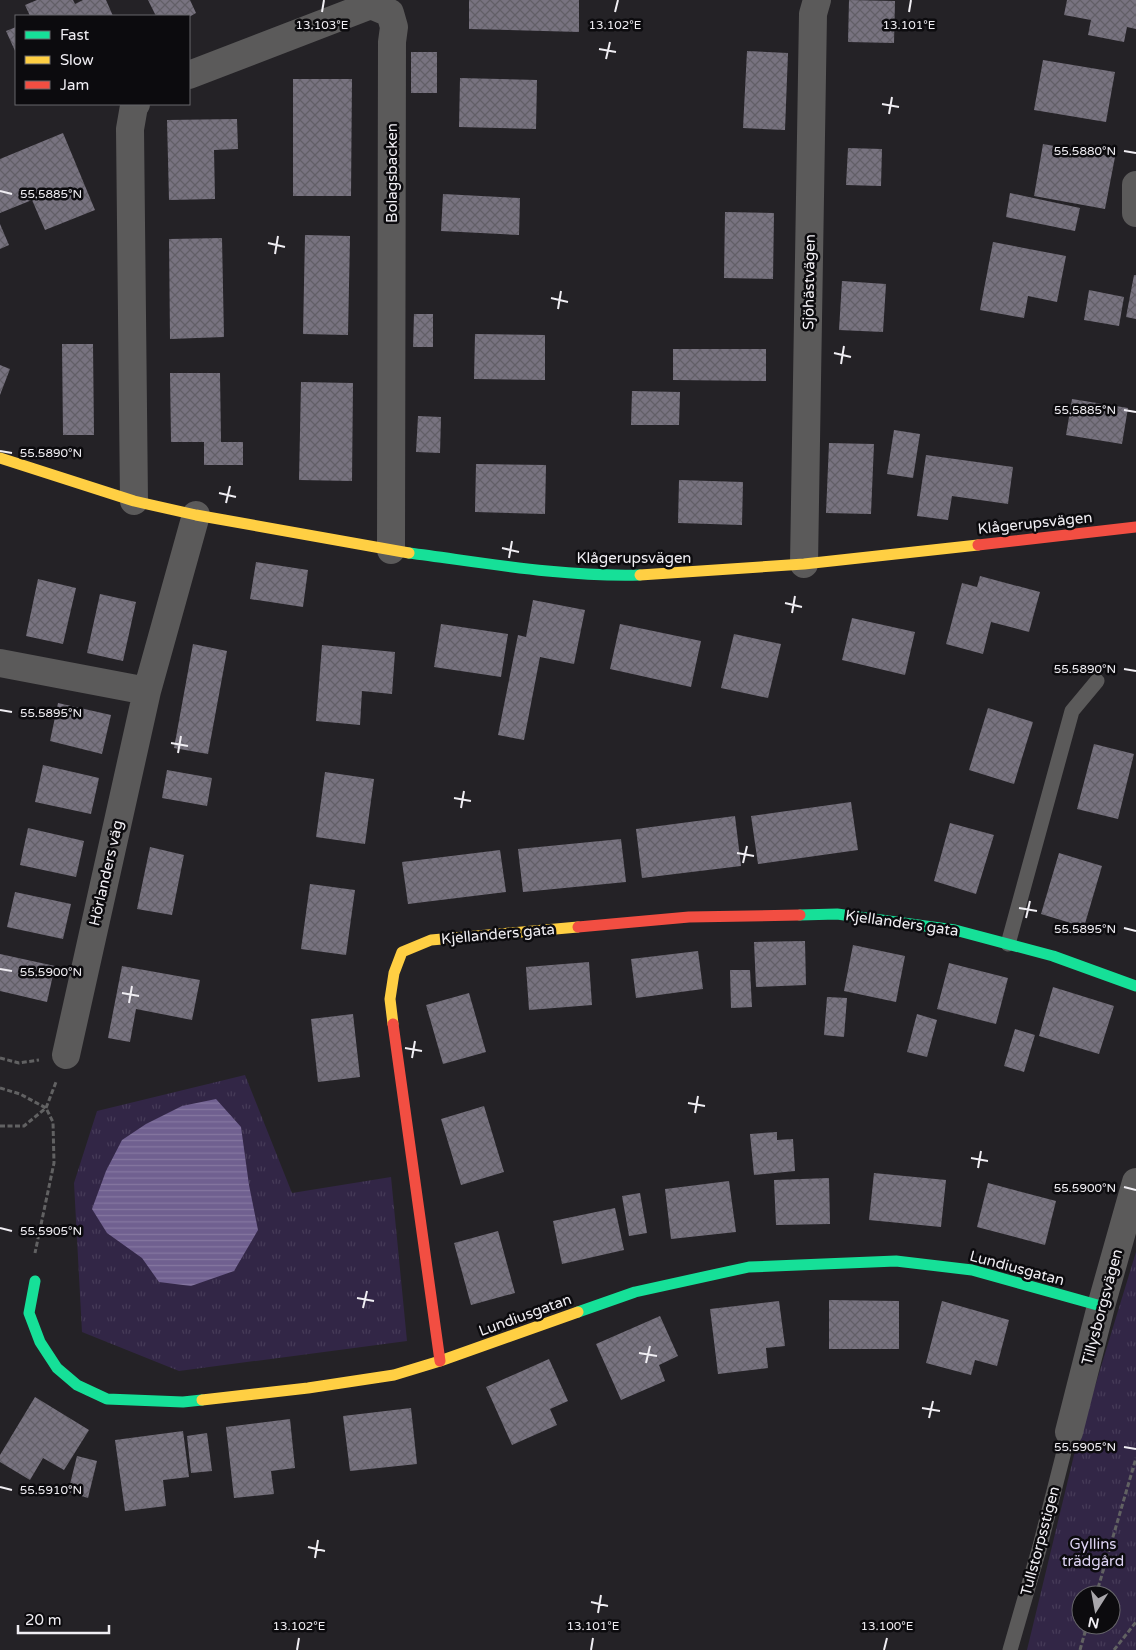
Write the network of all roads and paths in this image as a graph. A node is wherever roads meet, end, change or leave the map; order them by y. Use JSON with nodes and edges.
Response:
{"nodes":[{"id":1,"x":817,"y":0,"type":"edge"},
{"id":2,"x":190,"y":75,"type":"edge"},
{"id":3,"x":135,"y":105,"type":"edge"},
{"id":4,"x":1136,"y":185,"type":"edge"},
{"id":5,"x":1136,"y":213,"type":"edge"},
{"id":6,"x":0,"y":458,"type":"edge"},
{"id":7,"x":134,"y":500,"type":"junction"},
{"id":8,"x":196,"y":515,"type":"junction"},
{"id":9,"x":1133,"y":526,"type":"edge"},
{"id":10,"x":391,"y":550,"type":"junction"},
{"id":11,"x":804,"y":564,"type":"junction"},
{"id":12,"x":0,"y":662,"type":"edge"},
{"id":13,"x":1097,"y":682,"type":"dead end"},
{"id":14,"x":147,"y":691,"type":"junction"},
{"id":15,"x":1008,"y":944,"type":"junction"},
{"id":16,"x":1136,"y":986,"type":"edge"},
{"id":17,"x":66,"y":1055,"type":"joint"},
{"id":18,"x":0,"y":1058,"type":"edge"},
{"id":19,"x":0,"y":1088,"type":"edge"},
{"id":20,"x":46,"y":1108,"type":"junction"},
{"id":21,"x":0,"y":1126,"type":"edge"},
{"id":22,"x":1136,"y":1182,"type":"edge"},
{"id":23,"x":35,"y":1281,"type":"joint"},
{"id":24,"x":1101,"y":1306,"type":"junction"},
{"id":25,"x":440,"y":1362,"type":"junction"},
{"id":26,"x":1069,"y":1432,"type":"joint"},
{"id":27,"x":1136,"y":1458,"type":"edge"},
{"id":28,"x":1131,"y":1476,"type":"junction"},
{"id":29,"x":1136,"y":1477,"type":"edge"},
{"id":30,"x":1099,"y":1585,"type":"edge"},
{"id":31,"x":1136,"y":1622,"type":"edge"},
{"id":32,"x":1084,"y":1635,"type":"edge"},
{"id":33,"x":1010,"y":1650,"type":"edge"},
{"id":34,"x":1080,"y":1650,"type":"edge"},
{"id":35,"x":1114,"y":1650,"type":"edge"}],
"edges":[{"from":1,"to":11,"type":"street","name":"Sjöhästvägen"},
{"from":2,"to":10,"type":"street","name":"Bolagsbacken"},
{"from":3,"to":7,"type":"street"},
{"from":4,"to":5,"type":"street"},
{"from":6,"to":7,"type":"street","name":"Klågerupsvägen"},
{"from":7,"to":8,"type":"street","name":"Klågerupsvägen"},
{"from":8,"to":10,"type":"street","name":"Klågerupsvägen"},
{"from":8,"to":14,"type":"street","name":"Hörlanders väg"},
{"from":9,"to":11,"type":"street","name":"Klågerupsvägen"},
{"from":10,"to":11,"type":"street","name":"Klågerupsvägen"},
{"from":12,"to":14,"type":"street"},
{"from":13,"to":15,"type":"lane"},
{"from":14,"to":17,"type":"street","name":"Hörlanders väg"},
{"from":15,"to":16,"type":"street","name":"Kjellanders gata"},
{"from":15,"to":25,"type":"street","name":"Kjellanders gata"},
{"from":17,"to":18,"type":"path"},
{"from":19,"to":20,"type":"path"},
{"from":20,"to":21,"type":"path"},
{"from":20,"to":23,"type":"path"},
{"from":22,"to":24,"type":"street","name":"Tillysborgsvägen"},
{"from":23,"to":25,"type":"street","name":"Lundiusgatan"},
{"from":24,"to":25,"type":"street","name":"Lundiusgatan"},
{"from":24,"to":26,"type":"street","name":"Tillysborgsvägen"},
{"from":26,"to":33,"type":"lane","name":"Tullstorpsstigen"},
{"from":27,"to":28,"type":"path"},
{"from":28,"to":29,"type":"path"},
{"from":28,"to":30,"type":"path"},
{"from":31,"to":35,"type":"path"},
{"from":32,"to":34,"type":"path"}]}
